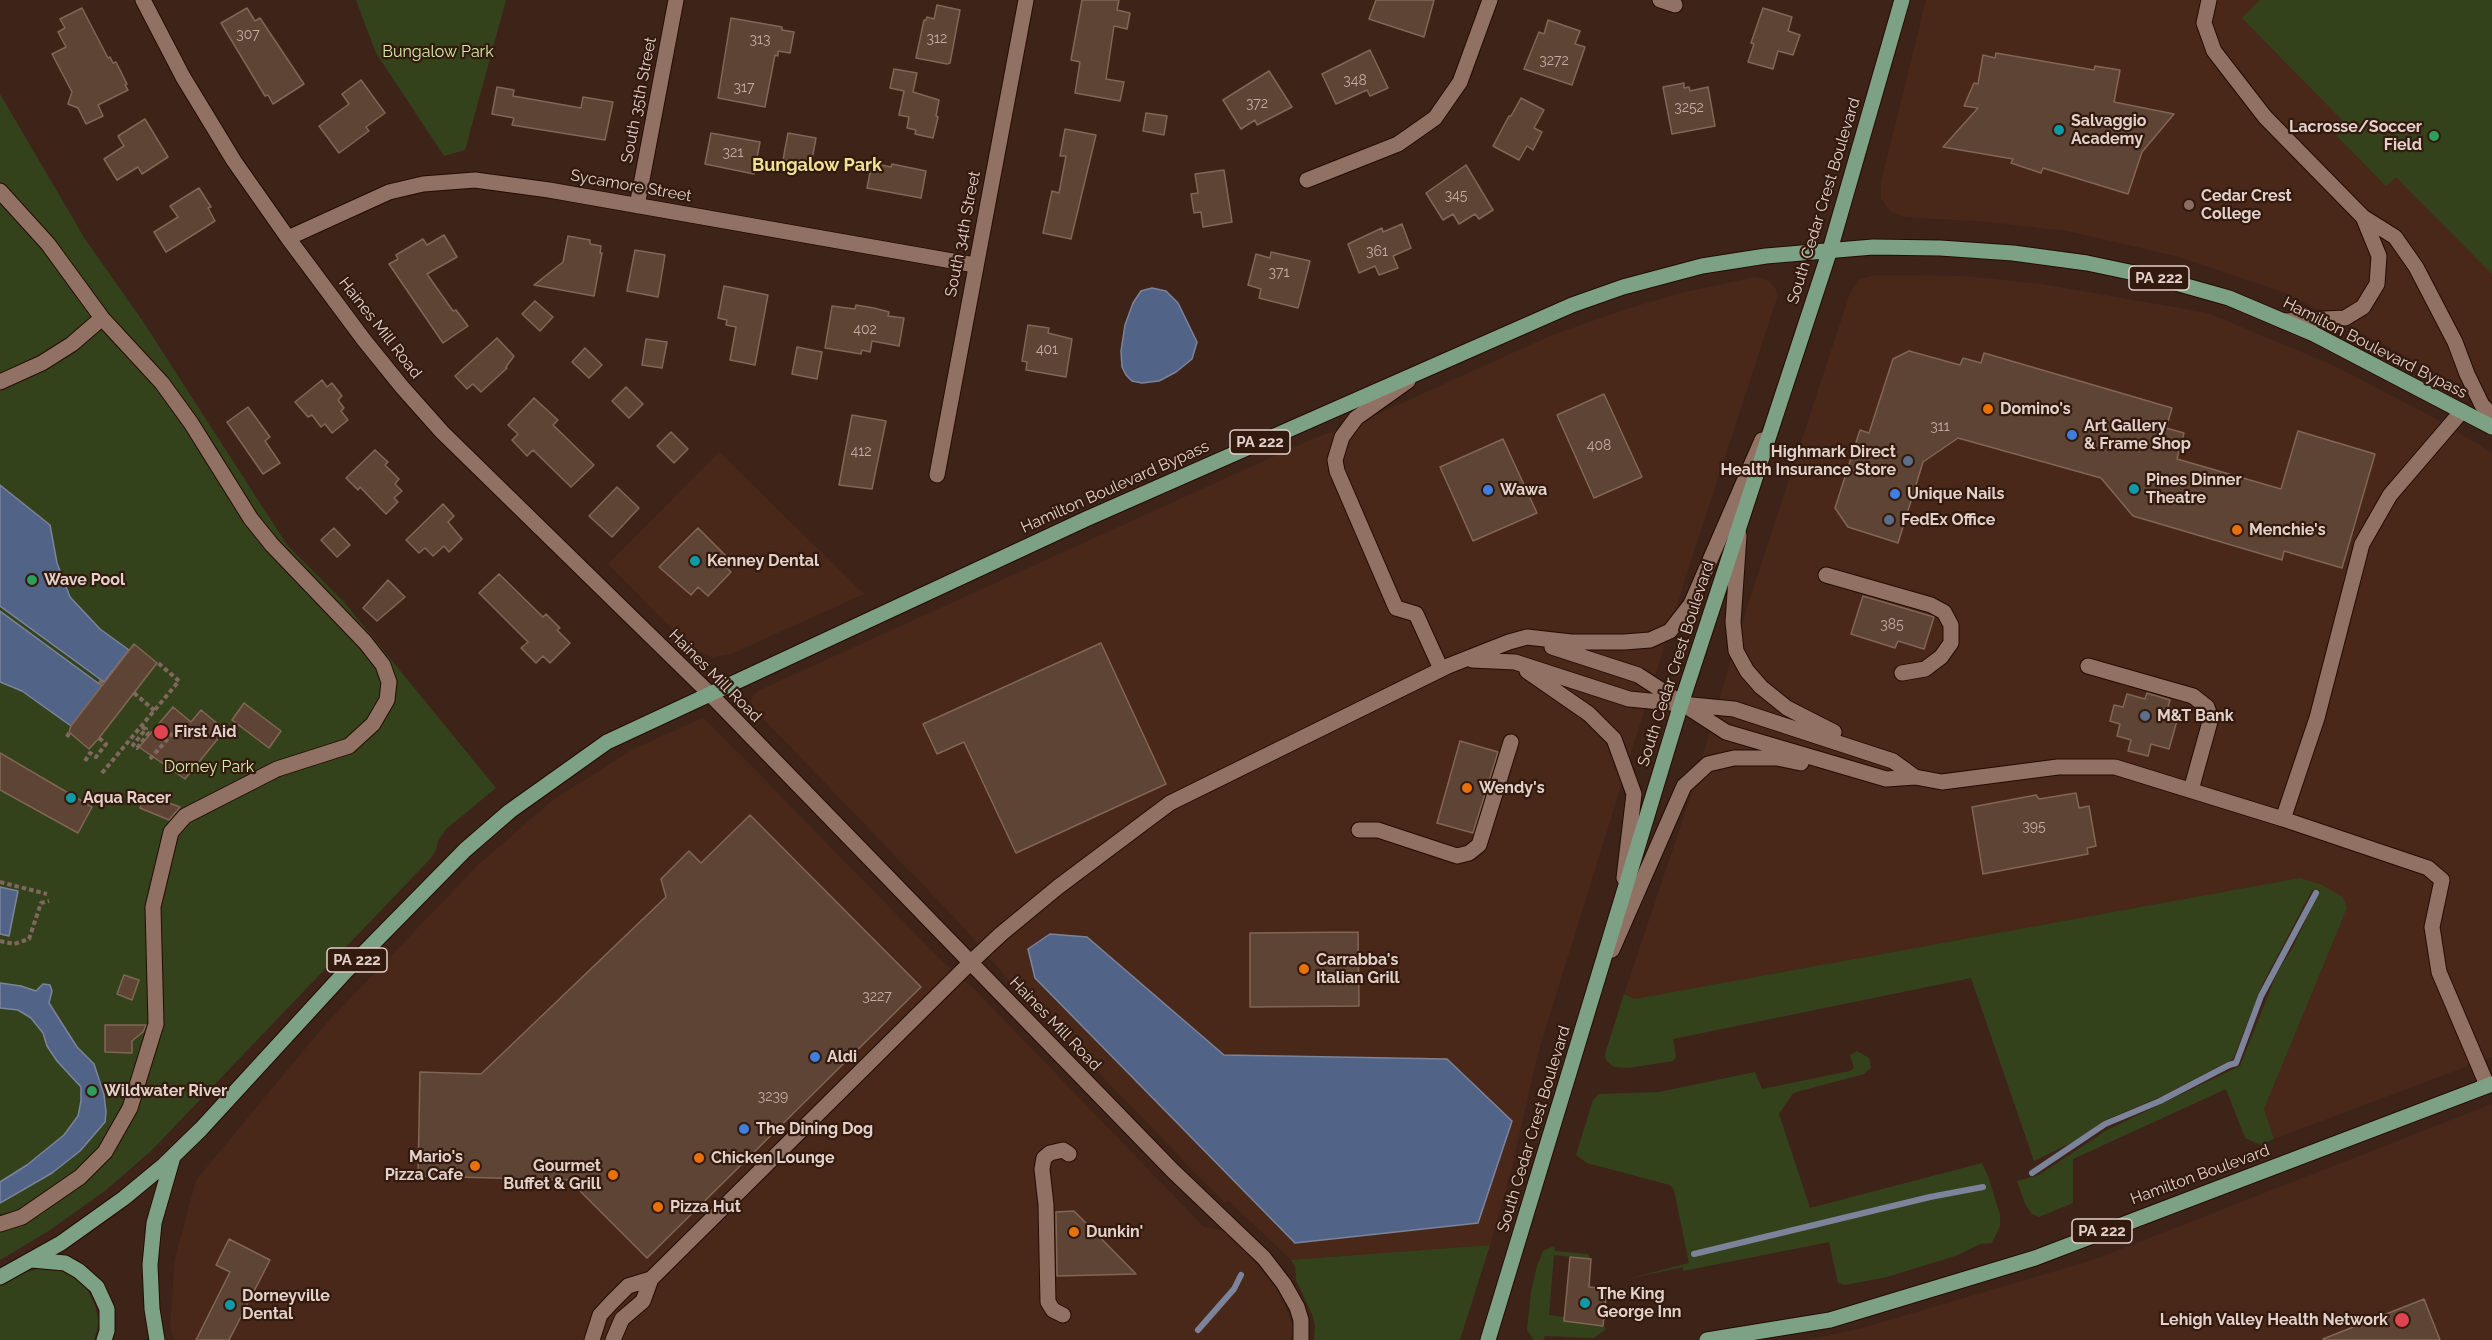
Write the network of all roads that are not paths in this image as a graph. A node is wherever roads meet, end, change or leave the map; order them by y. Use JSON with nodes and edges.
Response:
{"nodes":[{"id":1,"x":143,"y":0,"type":"edge"},
{"id":2,"x":676,"y":0,"type":"edge"},
{"id":3,"x":1026,"y":0,"type":"edge"},
{"id":4,"x":1490,"y":0,"type":"edge"},
{"id":5,"x":1660,"y":0,"type":"edge"},
{"id":6,"x":1902,"y":0,"type":"edge"},
{"id":7,"x":2209,"y":0,"type":"edge"},
{"id":8,"x":1675,"y":5,"type":"dead end"},
{"id":9,"x":1307,"y":180,"type":"dead end"},
{"id":10,"x":0,"y":191,"type":"edge"},
{"id":11,"x":637,"y":206,"type":"junction"},
{"id":12,"x":2363,"y":217,"type":"junction"},
{"id":13,"x":288,"y":238,"type":"junction"},
{"id":14,"x":1830,"y":250,"type":"junction"},
{"id":15,"x":975,"y":265,"type":"junction"},
{"id":16,"x":102,"y":318,"type":"junction"},
{"id":17,"x":2283,"y":321,"type":"junction"},
{"id":18,"x":1422,"y":371,"type":"junction"},
{"id":19,"x":1788,"y":380,"type":"junction"},
{"id":20,"x":0,"y":381,"type":"edge"},
{"id":21,"x":2462,"y":411,"type":"junction"},
{"id":22,"x":2492,"y":414,"type":"edge"},
{"id":23,"x":2492,"y":427,"type":"edge"},
{"id":24,"x":937,"y":475,"type":"dead end"},
{"id":25,"x":1739,"y":527,"type":"junction"},
{"id":26,"x":1826,"y":574,"type":"dead end"},
{"id":27,"x":1527,"y":637,"type":"junction"},
{"id":28,"x":1466,"y":660,"type":"junction"},
{"id":29,"x":1515,"y":662,"type":"junction"},
{"id":30,"x":2088,"y":666,"type":"dead end"},
{"id":31,"x":1441,"y":669,"type":"junction"},
{"id":32,"x":1902,"y":674,"type":"dead end"},
{"id":33,"x":710,"y":694,"type":"junction"},
{"id":34,"x":1681,"y":704,"type":"junction"},
{"id":35,"x":1512,"y":742,"type":"dead end"},
{"id":36,"x":1893,"y":761,"type":"junction"},
{"id":37,"x":1915,"y":777,"type":"junction"},
{"id":38,"x":1886,"y":779,"type":"junction"},
{"id":39,"x":2191,"y":790,"type":"junction"},
{"id":40,"x":2283,"y":819,"type":"junction"},
{"id":41,"x":1359,"y":830,"type":"dead end"},
{"id":42,"x":1621,"y":904,"type":"junction"},
{"id":43,"x":970,"y":963,"type":"junction"},
{"id":44,"x":1596,"y":986,"type":"junction"},
{"id":45,"x":2490,"y":1084,"type":"edge"},
{"id":46,"x":1069,"y":1154,"type":"dead end"},
{"id":47,"x":172,"y":1157,"type":"junction"},
{"id":48,"x":0,"y":1224,"type":"edge"},
{"id":49,"x":31,"y":1260,"type":"junction"},
{"id":50,"x":0,"y":1277,"type":"edge"},
{"id":51,"x":651,"y":1279,"type":"junction"},
{"id":52,"x":1063,"y":1315,"type":"dead end"},
{"id":53,"x":104,"y":1340,"type":"edge"},
{"id":54,"x":157,"y":1340,"type":"edge"},
{"id":55,"x":592,"y":1340,"type":"edge"},
{"id":56,"x":613,"y":1340,"type":"edge"},
{"id":57,"x":1301,"y":1340,"type":"edge"},
{"id":58,"x":1488,"y":1340,"type":"edge"},
{"id":59,"x":1707,"y":1340,"type":"edge"}],
"edges":[{"from":1,"to":13,"type":"street","name":"Haines Mill Road"},
{"from":2,"to":11,"type":"street","name":"South 35th Street"},
{"from":3,"to":15,"type":"street","name":"South 34th Street"},
{"from":4,"to":9,"type":"street"},
{"from":5,"to":8,"type":"street"},
{"from":6,"to":14,"type":"main road","name":"South Cedar Crest Boulevard"},
{"from":7,"to":12,"type":"street"},
{"from":10,"to":16,"type":"street"},
{"from":11,"to":13,"type":"street","name":"Sycamore Street"},
{"from":11,"to":15,"type":"street","name":"Sycamore Street"},
{"from":12,"to":17,"type":"street"},
{"from":12,"to":22,"type":"street"},
{"from":13,"to":33,"type":"street","name":"Haines Mill Road"},
{"from":14,"to":17,"type":"main road","name":"Hamilton Boulevard Bypass","number":"PA 222"},
{"from":14,"to":18,"type":"main road","name":"Hamilton Boulevard Bypass","number":"PA 222"},
{"from":14,"to":19,"type":"main road","name":"South Cedar Crest Boulevard"},
{"from":15,"to":24,"type":"street","name":"South 34th Street"},
{"from":16,"to":20,"type":"street"},
{"from":16,"to":48,"type":"street"},
{"from":17,"to":21,"type":"main road","name":"Hamilton Boulevard Bypass","number":"PA 222"},
{"from":18,"to":31,"type":"street"},
{"from":18,"to":33,"type":"main road","name":"Hamilton Boulevard Bypass","number":"PA 222"},
{"from":19,"to":25,"type":"main road","name":"South Cedar Crest Boulevard"},
{"from":19,"to":27,"type":"street"},
{"from":21,"to":23,"type":"main road","name":"Hamilton Boulevard Bypass","number":"PA 222"},
{"from":21,"to":40,"type":"street"},
{"from":25,"to":34,"type":"main road","name":"South Cedar Crest Boulevard"},
{"from":25,"to":36,"type":"street"},
{"from":26,"to":32,"type":"street"},
{"from":27,"to":28,"type":"street"},
{"from":27,"to":34,"type":"street"},
{"from":28,"to":29,"type":"street"},
{"from":28,"to":31,"type":"street"},
{"from":29,"to":34,"type":"street"},
{"from":29,"to":42,"type":"street"},
{"from":30,"to":39,"type":"street"},
{"from":31,"to":43,"type":"street"},
{"from":33,"to":43,"type":"street","name":"Haines Mill Road"},
{"from":33,"to":47,"type":"main road","name":"Hamilton Boulevard Bypass","number":"PA 222"},
{"from":34,"to":36,"type":"street"},
{"from":34,"to":38,"type":"street"},
{"from":34,"to":42,"type":"main road","name":"South Cedar Crest Boulevard"},
{"from":35,"to":41,"type":"street"},
{"from":36,"to":37,"type":"street"},
{"from":37,"to":38,"type":"street"},
{"from":37,"to":39,"type":"street"},
{"from":38,"to":44,"type":"street"},
{"from":39,"to":40,"type":"street"},
{"from":40,"to":45,"type":"street"},
{"from":42,"to":44,"type":"main road","name":"South Cedar Crest Boulevard"},
{"from":43,"to":51,"type":"street"},
{"from":43,"to":57,"type":"street","name":"Haines Mill Road"},
{"from":44,"to":58,"type":"main road","name":"South Cedar Crest Boulevard"},
{"from":45,"to":59,"type":"main road","name":"Hamilton Boulevard","number":"PA 222"},
{"from":46,"to":52,"type":"street"},
{"from":47,"to":49,"type":"main road","name":"Hamilton Boulevard Bypass","number":"PA 222"},
{"from":47,"to":54,"type":"main road"},
{"from":49,"to":50,"type":"main road","number":"PA 222"},
{"from":49,"to":53,"type":"main road"},
{"from":51,"to":55,"type":"street"},
{"from":51,"to":56,"type":"street"}]}
